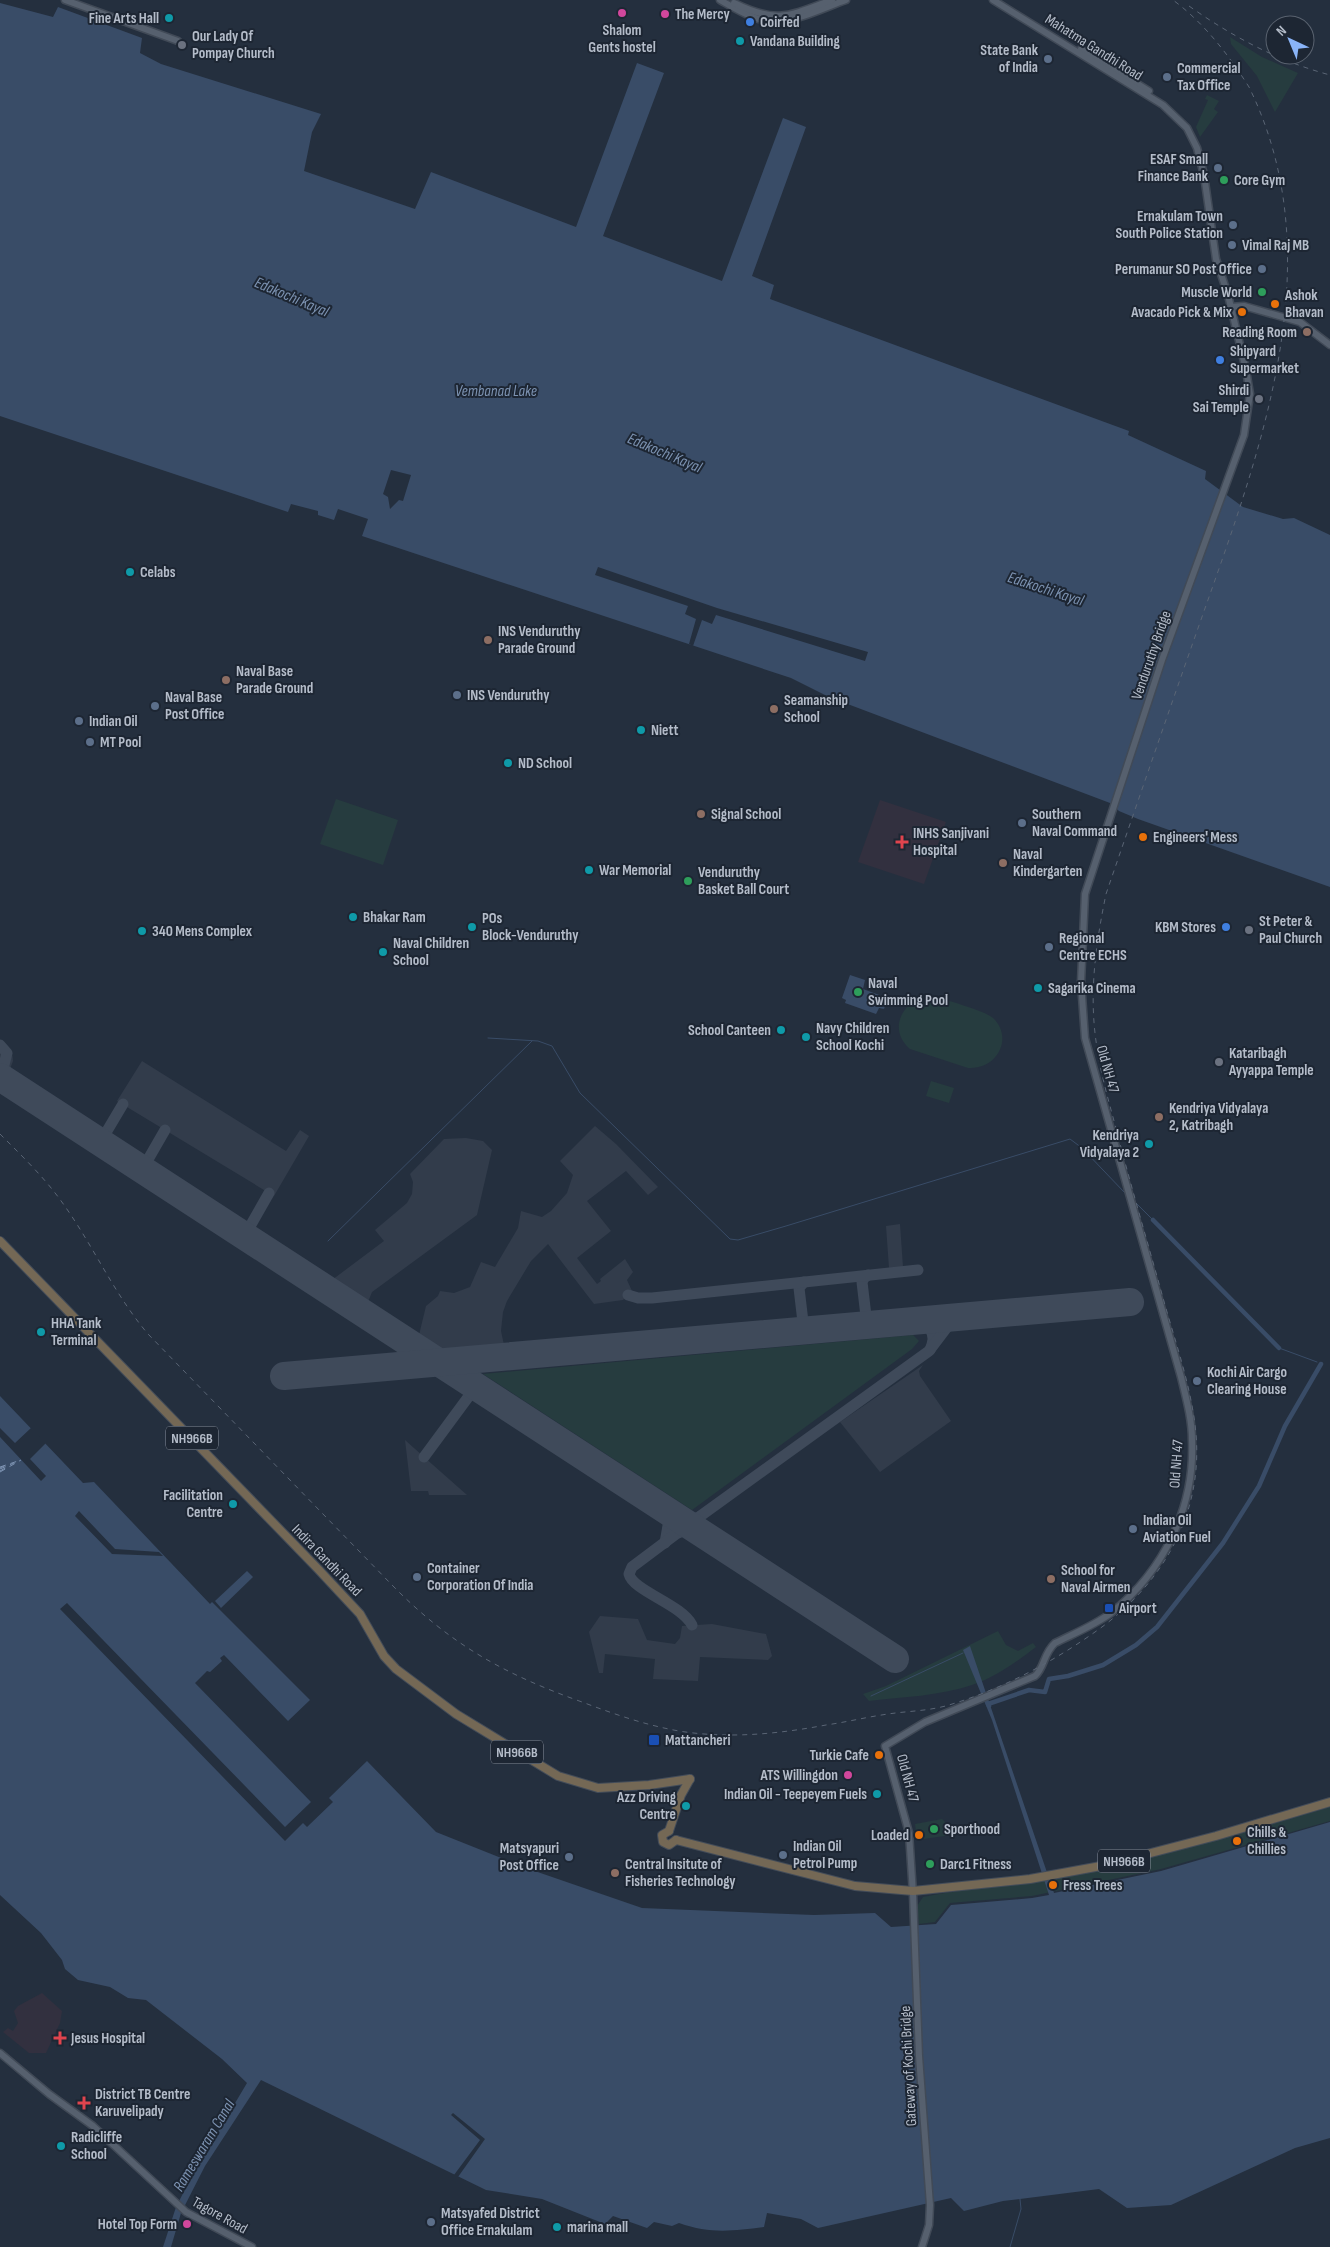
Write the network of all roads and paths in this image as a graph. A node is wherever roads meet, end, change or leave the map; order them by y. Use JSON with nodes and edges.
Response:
{"nodes":[{"id":1,"x":65,"y":0,"type":"edge"},
{"id":2,"x":720,"y":0,"type":"edge"},
{"id":3,"x":728,"y":0,"type":"edge"},
{"id":4,"x":832,"y":0,"type":"edge"},
{"id":5,"x":846,"y":0,"type":"edge"},
{"id":6,"x":993,"y":0,"type":"edge"},
{"id":7,"x":1001,"y":0,"type":"edge"},
{"id":8,"x":778,"y":19,"type":"junction"},
{"id":9,"x":178,"y":41,"type":"dead end"},
{"id":10,"x":1064,"y":41,"type":"junction"},
{"id":11,"x":1232,"y":306,"type":"junction"},
{"id":12,"x":1330,"y":345,"type":"edge"},
{"id":13,"x":1240,"y":446,"type":"joint"},
{"id":14,"x":1092,"y":874,"type":"joint"},
{"id":15,"x":0,"y":1241,"type":"edge"},
{"id":16,"x":1330,"y":1802,"type":"edge"},
{"id":17,"x":669,"y":1831,"type":"junction"},
{"id":18,"x":676,"y":1840,"type":"junction"},
{"id":19,"x":913,"y":1891,"type":"junction"},
{"id":20,"x":913,"y":1906,"type":"joint"},
{"id":21,"x":0,"y":2053,"type":"edge"},
{"id":22,"x":252,"y":2247,"type":"edge"},
{"id":23,"x":922,"y":2247,"type":"edge"}],
"edges":[{"from":1,"to":9,"type":"main road"},
{"from":2,"to":8,"type":"main road"},
{"from":3,"to":8,"type":"main road"},
{"from":4,"to":8,"type":"main road"},
{"from":5,"to":8,"type":"main road"},
{"from":6,"to":10,"type":"main road","name":"Mahatma Gandhi Road"},
{"from":7,"to":10,"type":"main road","name":"Mahatma Gandhi Road"},
{"from":10,"to":11,"type":"main road","name":"Mahatma Gandhi Road"},
{"from":11,"to":12,"type":"main road"},
{"from":11,"to":13,"type":"main road","name":"Mahatma Gandhi Road"},
{"from":13,"to":14,"type":"main road","name":"Venduruthy Bridge"},
{"from":14,"to":19,"type":"main road","name":"Old NH 47"},
{"from":15,"to":17,"type":"highway","name":"Indira Gandhi Road","number":"NH966B"},
{"from":16,"to":19,"type":"highway","number":"NH966B"},
{"from":17,"to":18,"type":"highway"},
{"from":17,"to":18,"type":"highway","number":"NH966B"},
{"from":18,"to":19,"type":"highway","number":"NH966B"},
{"from":19,"to":20,"type":"main road","name":"Old NH 47"},
{"from":20,"to":23,"type":"main road","name":"Gateway of Kochi Bridge"},
{"from":21,"to":22,"type":"main road","name":"Tagore Road"}]}
